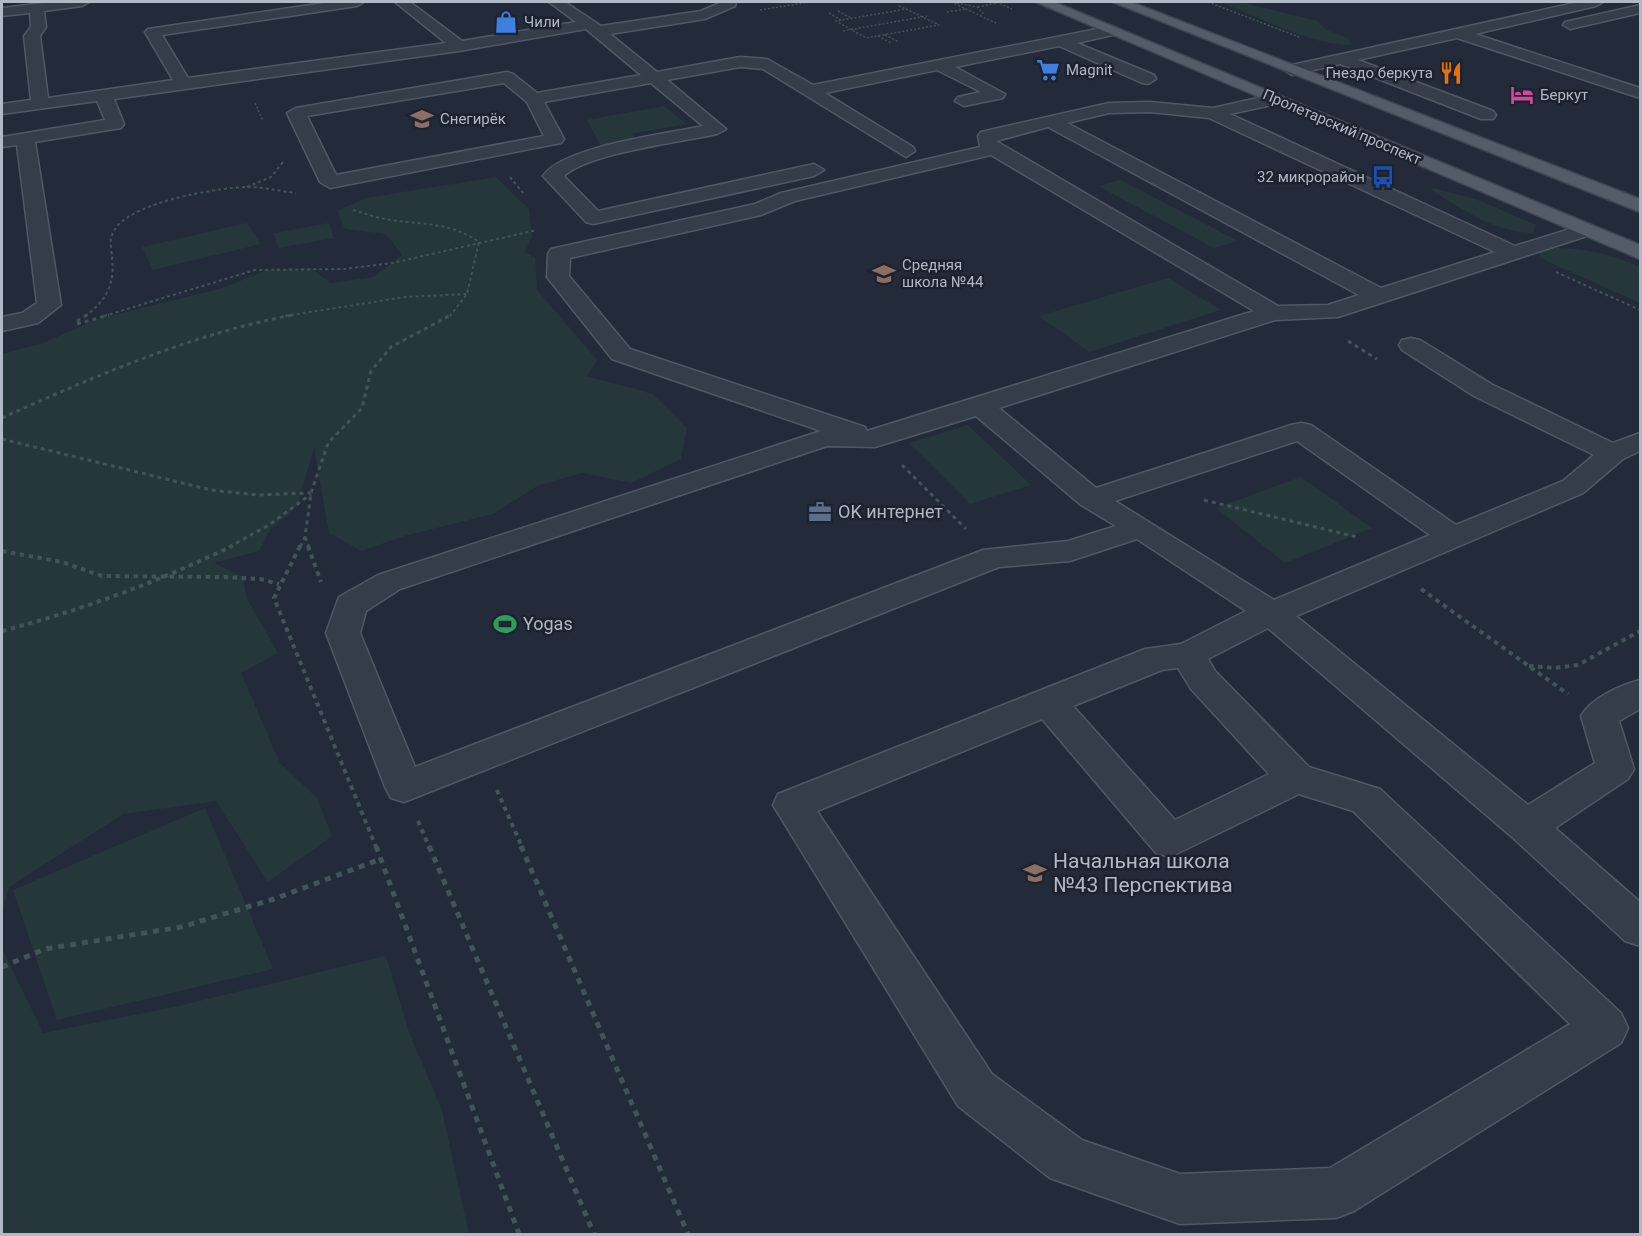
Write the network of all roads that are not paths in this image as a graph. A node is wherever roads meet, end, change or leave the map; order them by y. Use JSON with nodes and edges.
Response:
{"nodes":[{"id":1,"x":82,"y":2,"type":"edge"},
{"id":2,"x":357,"y":2,"type":"edge"},
{"id":3,"x":402,"y":2,"type":"edge"},
{"id":4,"x":556,"y":2,"type":"edge"},
{"id":5,"x":1043,"y":2,"type":"edge"},
{"id":6,"x":1120,"y":2,"type":"edge"},
{"id":7,"x":1596,"y":2,"type":"edge"},
{"id":8,"x":730,"y":3,"type":"edge"},
{"id":9,"x":36,"y":7,"type":"junction"},
{"id":10,"x":1641,"y":9,"type":"edge"},
{"id":11,"x":2,"y":12,"type":"edge"},
{"id":12,"x":1559,"y":27,"type":"dead end"},
{"id":13,"x":593,"y":28,"type":"junction"},
{"id":14,"x":1112,"y":31,"type":"junction"},
{"id":15,"x":1455,"y":32,"type":"junction"},
{"id":16,"x":1524,"y":35,"type":"dead end"},
{"id":17,"x":1060,"y":41,"type":"junction"},
{"id":18,"x":1489,"y":43,"type":"junction"},
{"id":19,"x":459,"y":46,"type":"junction"},
{"id":20,"x":901,"y":49,"type":"road end"},
{"id":21,"x":928,"y":51,"type":"dead end"},
{"id":22,"x":1347,"y":58,"type":"junction"},
{"id":23,"x":939,"y":65,"type":"junction"},
{"id":24,"x":1397,"y":65,"type":"dead end"},
{"id":25,"x":1292,"y":70,"type":"junction"},
{"id":26,"x":1371,"y":71,"type":"junction"},
{"id":27,"x":653,"y":77,"type":"junction"},
{"id":28,"x":1148,"y":79,"type":"dead end"},
{"id":29,"x":183,"y":84,"type":"junction"},
{"id":30,"x":809,"y":91,"type":"junction"},
{"id":31,"x":1641,"y":93,"type":"edge"},
{"id":32,"x":104,"y":96,"type":"junction"},
{"id":33,"x":534,"y":99,"type":"junction"},
{"id":34,"x":1275,"y":99,"type":"junction"},
{"id":35,"x":964,"y":101,"type":"dead end"},
{"id":36,"x":40,"y":103,"type":"junction"},
{"id":37,"x":2,"y":109,"type":"edge"},
{"id":38,"x":1213,"y":113,"type":"junction"},
{"id":39,"x":1487,"y":115,"type":"dead end"},
{"id":40,"x":1051,"y":122,"type":"junction"},
{"id":41,"x":964,"y":138,"type":"dead end"},
{"id":42,"x":25,"y":139,"type":"junction"},
{"id":43,"x":2,"y":142,"type":"edge"},
{"id":44,"x":994,"y":149,"type":"junction"},
{"id":45,"x":906,"y":151,"type":"junction"},
{"id":46,"x":882,"y":156,"type":"dead end"},
{"id":47,"x":836,"y":166,"type":"dead end"},
{"id":48,"x":1641,"y":206,"type":"edge"},
{"id":49,"x":1586,"y":230,"type":"junction"},
{"id":50,"x":1641,"y":253,"type":"edge"},
{"id":51,"x":1514,"y":254,"type":"junction"},
{"id":52,"x":1380,"y":297,"type":"junction"},
{"id":53,"x":1273,"y":313,"type":"junction"},
{"id":54,"x":2,"y":324,"type":"edge"},
{"id":55,"x":1411,"y":345,"type":"dead end"},
{"id":56,"x":980,"y":406,"type":"junction"},
{"id":57,"x":875,"y":439,"type":"junction"},
{"id":58,"x":1641,"y":441,"type":"edge"},
{"id":59,"x":1613,"y":453,"type":"junction"},
{"id":60,"x":1092,"y":499,"type":"junction"},
{"id":61,"x":1141,"y":528,"type":"junction"},
{"id":62,"x":1454,"y":537,"type":"junction"},
{"id":63,"x":1273,"y":614,"type":"junction"},
{"id":64,"x":1188,"y":655,"type":"junction"},
{"id":65,"x":1641,"y":693,"type":"edge"},
{"id":66,"x":1048,"y":702,"type":"junction"},
{"id":67,"x":1296,"y":778,"type":"junction"},
{"id":68,"x":1526,"y":826,"type":"junction"},
{"id":69,"x":1641,"y":928,"type":"edge"}],
"edges":[{"from":1,"to":9,"type":"street"},
{"from":2,"to":29,"type":"street"},
{"from":3,"to":19,"type":"street"},
{"from":4,"to":13,"type":"street"},
{"from":5,"to":14,"type":"main road","name":"Пролетарский проспект"},
{"from":6,"to":25,"type":"main road","name":"Пролетарский проспект"},
{"from":7,"to":15,"type":"street"},
{"from":8,"to":13,"type":"street"},
{"from":9,"to":11,"type":"street"},
{"from":9,"to":36,"type":"street"},
{"from":10,"to":12,"type":"street"},
{"from":13,"to":19,"type":"street"},
{"from":13,"to":27,"type":"street"},
{"from":14,"to":17,"type":"street"},
{"from":14,"to":34,"type":"main road","name":"Пролетарский проспект"},
{"from":15,"to":18,"type":"street"},
{"from":15,"to":22,"type":"street"},
{"from":16,"to":18,"type":"street"},
{"from":17,"to":23,"type":"street"},
{"from":17,"to":28,"type":"street"},
{"from":18,"to":31,"type":"street"},
{"from":19,"to":29,"type":"street"},
{"from":20,"to":23,"type":"street"},
{"from":21,"to":23,"type":"street"},
{"from":22,"to":25,"type":"street"},
{"from":22,"to":26,"type":"street"},
{"from":23,"to":30,"type":"street"},
{"from":23,"to":35,"type":"street"},
{"from":24,"to":26,"type":"street"},
{"from":25,"to":48,"type":"main road","name":"Пролетарский проспект"},
{"from":26,"to":39,"type":"street"},
{"from":27,"to":30,"type":"street"},
{"from":27,"to":33,"type":"street"},
{"from":27,"to":47,"type":"street"},
{"from":29,"to":32,"type":"street"},
{"from":30,"to":45,"type":"street"},
{"from":32,"to":36,"type":"street"},
{"from":32,"to":42,"type":"street"},
{"from":33,"to":33,"type":"street"},
{"from":34,"to":38,"type":"street"},
{"from":34,"to":49,"type":"main road","name":"Пролетарский проспект"},
{"from":36,"to":37,"type":"street"},
{"from":38,"to":40,"type":"street"},
{"from":38,"to":51,"type":"street"},
{"from":40,"to":44,"type":"street"},
{"from":40,"to":52,"type":"street"},
{"from":41,"to":45,"type":"street"},
{"from":42,"to":43,"type":"street"},
{"from":42,"to":54,"type":"street"},
{"from":44,"to":53,"type":"street"},
{"from":44,"to":57,"type":"street"},
{"from":45,"to":46,"type":"street"},
{"from":49,"to":50,"type":"main road","name":"Пролетарский проспект"},
{"from":49,"to":51,"type":"street"},
{"from":51,"to":52,"type":"street"},
{"from":52,"to":53,"type":"street"},
{"from":53,"to":56,"type":"street"},
{"from":55,"to":59,"type":"street"},
{"from":56,"to":57,"type":"street"},
{"from":56,"to":60,"type":"street"},
{"from":57,"to":61,"type":"street"},
{"from":58,"to":59,"type":"street"},
{"from":59,"to":62,"type":"street"},
{"from":60,"to":61,"type":"street"},
{"from":60,"to":62,"type":"street"},
{"from":61,"to":63,"type":"street"},
{"from":62,"to":63,"type":"street"},
{"from":63,"to":64,"type":"street"},
{"from":63,"to":68,"type":"street"},
{"from":64,"to":66,"type":"street"},
{"from":64,"to":67,"type":"street"},
{"from":65,"to":68,"type":"street"},
{"from":66,"to":67,"type":"street"},
{"from":66,"to":67,"type":"street"},
{"from":68,"to":69,"type":"street"}]}
